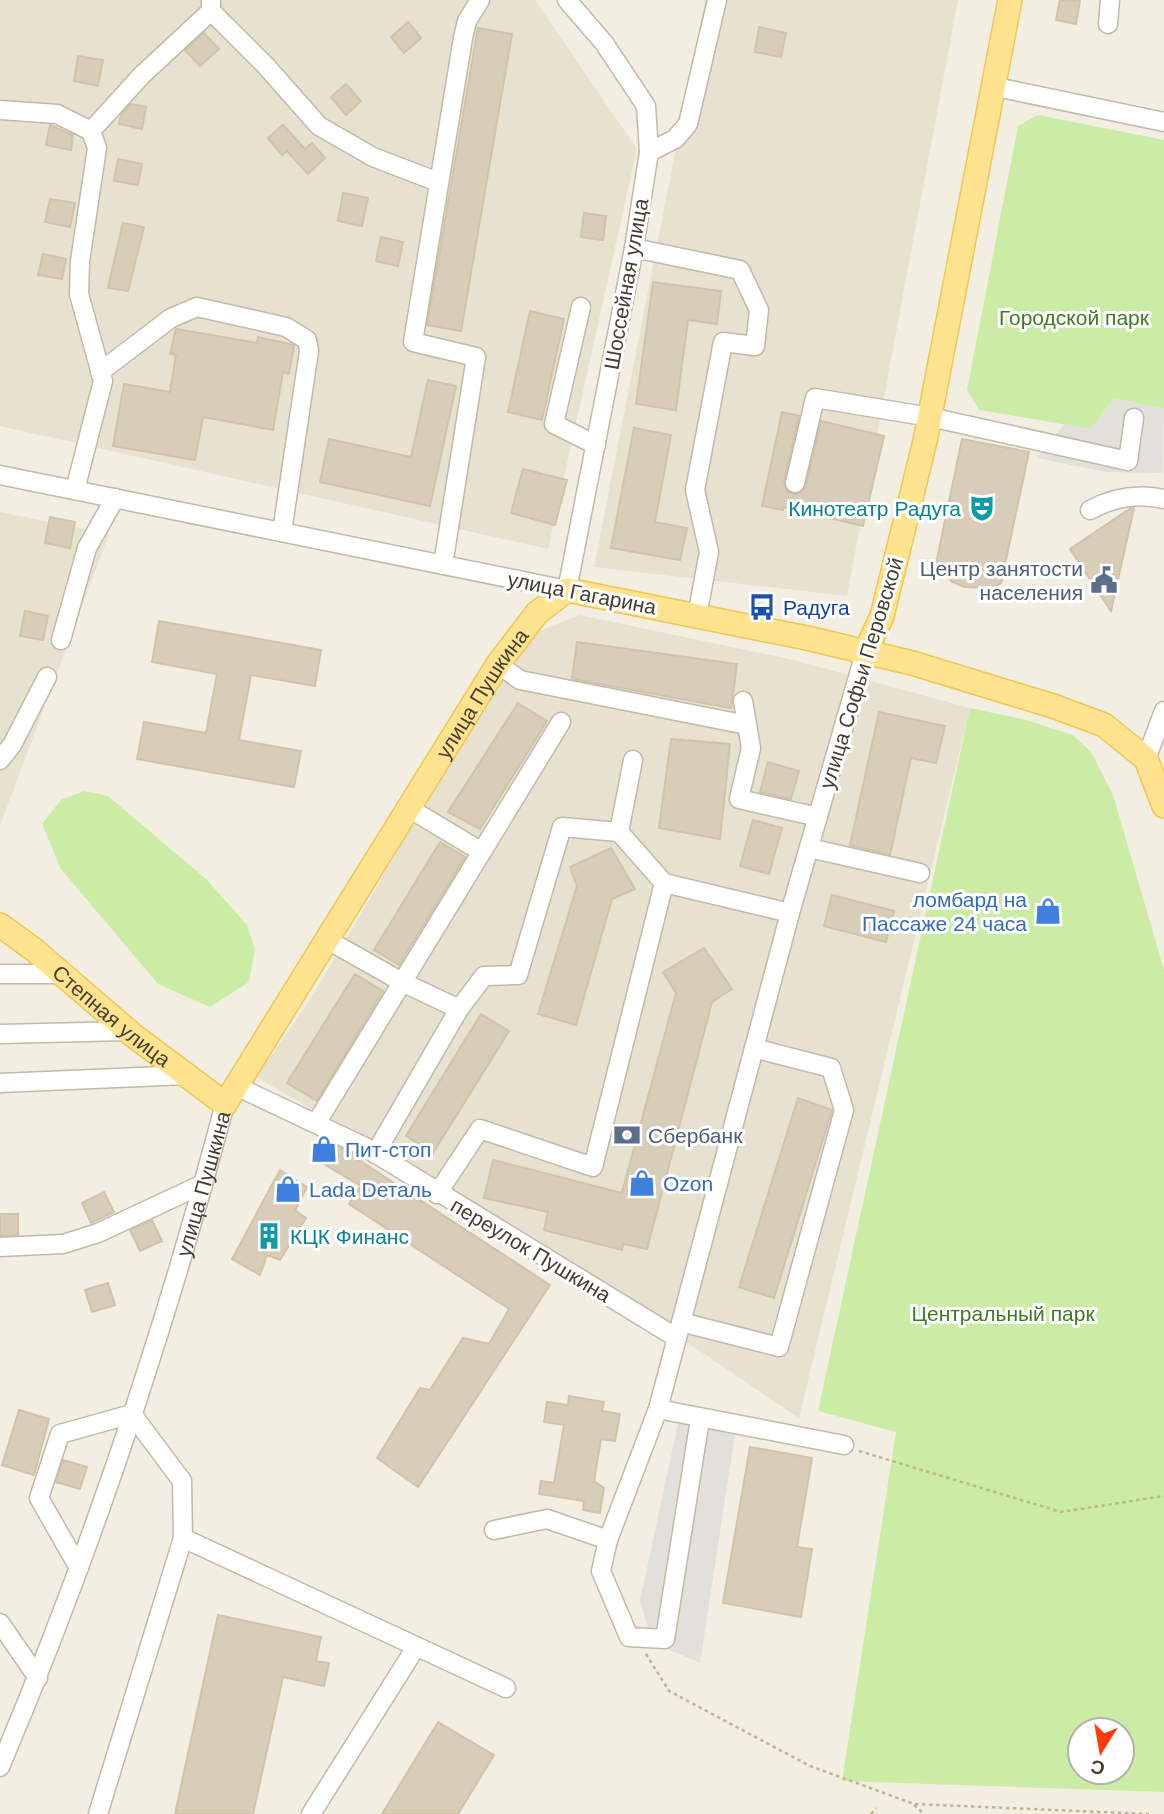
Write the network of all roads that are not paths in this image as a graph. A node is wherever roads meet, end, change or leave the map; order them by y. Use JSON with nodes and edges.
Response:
{"nodes":[{"id":1,"x":480,"y":0,"type":"edge"},
{"id":2,"x":567,"y":0,"type":"edge"},
{"id":3,"x":717,"y":0,"type":"edge"},
{"id":4,"x":1010,"y":0,"type":"edge"},
{"id":5,"x":1110,"y":0,"type":"edge"},
{"id":6,"x":211,"y":6,"type":"edge"},
{"id":7,"x":1108,"y":24,"type":"dead end"},
{"id":8,"x":996,"y":87,"type":"junction"},
{"id":9,"x":0,"y":110,"type":"edge"},
{"id":10,"x":1164,"y":122,"type":"edge"},
{"id":11,"x":91,"y":131,"type":"junction"},
{"id":12,"x":649,"y":152,"type":"junction"},
{"id":13,"x":438,"y":183,"type":"junction"},
{"id":14,"x":634,"y":248,"type":"junction"},
{"id":15,"x":581,"y":307,"type":"dead end"},
{"id":16,"x":100,"y":372,"type":"junction"},
{"id":17,"x":930,"y":417,"type":"junction"},
{"id":18,"x":1135,"y":418,"type":"dead end"},
{"id":19,"x":596,"y":445,"type":"junction"},
{"id":20,"x":0,"y":475,"type":"edge"},
{"id":21,"x":795,"y":483,"type":"dead end"},
{"id":22,"x":75,"y":490,"type":"junction"},
{"id":23,"x":115,"y":498,"type":"junction"},
{"id":24,"x":1164,"y":499,"type":"edge"},
{"id":25,"x":1090,"y":510,"type":"dead end"},
{"id":26,"x":282,"y":532,"type":"junction"},
{"id":27,"x":443,"y":565,"type":"junction"},
{"id":28,"x":567,"y":590,"type":"junction"},
{"id":29,"x":697,"y":617,"type":"junction"},
{"id":30,"x":61,"y":640,"type":"dead end"},
{"id":31,"x":865,"y":653,"type":"junction"},
{"id":32,"x":498,"y":664,"type":"junction"},
{"id":33,"x":47,"y":677,"type":"dead end"},
{"id":34,"x":743,"y":701,"type":"dead end"},
{"id":35,"x":1164,"y":711,"type":"edge"},
{"id":36,"x":561,"y":722,"type":"dead end"},
{"id":37,"x":747,"y":725,"type":"junction"},
{"id":38,"x":1146,"y":759,"type":"junction"},
{"id":39,"x":0,"y":760,"type":"edge"},
{"id":40,"x":633,"y":760,"type":"dead end"},
{"id":41,"x":1164,"y":806,"type":"edge"},
{"id":42,"x":407,"y":807,"type":"junction"},
{"id":43,"x":818,"y":817,"type":"junction"},
{"id":44,"x":620,"y":832,"type":"junction"},
{"id":45,"x":809,"y":848,"type":"junction"},
{"id":46,"x":482,"y":852,"type":"junction"},
{"id":47,"x":920,"y":873,"type":"dead end"},
{"id":48,"x":664,"y":883,"type":"junction"},
{"id":49,"x":790,"y":913,"type":"junction"},
{"id":50,"x":0,"y":925,"type":"edge"},
{"id":51,"x":326,"y":939,"type":"junction"},
{"id":52,"x":0,"y":974,"type":"edge"},
{"id":53,"x":62,"y":974,"type":"junction"},
{"id":54,"x":402,"y":982,"type":"junction"},
{"id":55,"x":459,"y":1009,"type":"junction"},
{"id":56,"x":128,"y":1031,"type":"junction"},
{"id":57,"x":0,"y":1034,"type":"edge"},
{"id":58,"x":754,"y":1048,"type":"junction"},
{"id":59,"x":186,"y":1075,"type":"junction"},
{"id":60,"x":0,"y":1083,"type":"edge"},
{"id":61,"x":231,"y":1095,"type":"junction"},
{"id":62,"x":317,"y":1122,"type":"junction"},
{"id":63,"x":375,"y":1154,"type":"junction"},
{"id":64,"x":203,"y":1184,"type":"junction"},
{"id":65,"x":438,"y":1194,"type":"junction"},
{"id":66,"x":0,"y":1247,"type":"edge"},
{"id":67,"x":679,"y":1330,"type":"junction"},
{"id":68,"x":658,"y":1409,"type":"junction"},
{"id":69,"x":132,"y":1414,"type":"junction"},
{"id":70,"x":700,"y":1419,"type":"junction"},
{"id":71,"x":850,"y":1448,"type":"road end"},
{"id":72,"x":494,"y":1530,"type":"dead end"},
{"id":73,"x":184,"y":1538,"type":"junction"},
{"id":74,"x":608,"y":1540,"type":"junction"},
{"id":75,"x":79,"y":1568,"type":"junction"},
{"id":76,"x":0,"y":1623,"type":"edge"},
{"id":77,"x":416,"y":1647,"type":"junction"},
{"id":78,"x":38,"y":1678,"type":"junction"},
{"id":79,"x":506,"y":1688,"type":"dead end"},
{"id":80,"x":0,"y":1767,"type":"edge"},
{"id":81,"x":98,"y":1814,"type":"edge"},
{"id":82,"x":311,"y":1814,"type":"edge"}],
"edges":[{"from":1,"to":13,"type":"street"},
{"from":2,"to":12,"type":"street","name":"Шоссейная улица"},
{"from":3,"to":12,"type":"street"},
{"from":4,"to":8,"type":"main road","name":"улица Софьи Перовской"},
{"from":5,"to":7,"type":"street"},
{"from":6,"to":11,"type":"street"},
{"from":6,"to":13,"type":"street"},
{"from":8,"to":10,"type":"street"},
{"from":8,"to":17,"type":"main road","name":"улица Софьи Перовской"},
{"from":9,"to":11,"type":"street"},
{"from":11,"to":16,"type":"street"},
{"from":12,"to":14,"type":"street","name":"Шоссейная улица"},
{"from":13,"to":27,"type":"street"},
{"from":14,"to":19,"type":"street","name":"Шоссейная улица"},
{"from":14,"to":29,"type":"street"},
{"from":15,"to":19,"type":"street"},
{"from":16,"to":22,"type":"street"},
{"from":16,"to":26,"type":"street"},
{"from":17,"to":18,"type":"street"},
{"from":17,"to":21,"type":"street"},
{"from":17,"to":31,"type":"main road","name":"улица Софьи Перовской"},
{"from":19,"to":28,"type":"street","name":"Шоссейная улица"},
{"from":20,"to":22,"type":"street","name":"улица Гагарина"},
{"from":22,"to":23,"type":"street","name":"улица Гагарина"},
{"from":23,"to":26,"type":"street","name":"улица Гагарина"},
{"from":23,"to":30,"type":"street"},
{"from":24,"to":25,"type":"street"},
{"from":26,"to":27,"type":"street","name":"улица Гагарина"},
{"from":27,"to":28,"type":"street","name":"улица Гагарина"},
{"from":28,"to":29,"type":"main road","name":"улица Гагарина"},
{"from":28,"to":32,"type":"main road","name":"улица Пушкина"},
{"from":29,"to":31,"type":"main road","name":"улица Гагарина"},
{"from":31,"to":38,"type":"main road","name":"улица Гагарина"},
{"from":31,"to":43,"type":"street","name":"улица Софьи Перовской"},
{"from":32,"to":37,"type":"street"},
{"from":32,"to":42,"type":"main road","name":"улица Пушкина"},
{"from":33,"to":39,"type":"street"},
{"from":34,"to":37,"type":"street"},
{"from":35,"to":38,"type":"street"},
{"from":36,"to":46,"type":"street"},
{"from":37,"to":43,"type":"street"},
{"from":38,"to":41,"type":"main road"},
{"from":40,"to":44,"type":"street"},
{"from":42,"to":46,"type":"street"},
{"from":42,"to":51,"type":"main road","name":"улица Пушкина"},
{"from":43,"to":45,"type":"street","name":"улица Софьи Перовской"},
{"from":44,"to":48,"type":"street"},
{"from":44,"to":55,"type":"street"},
{"from":45,"to":47,"type":"street"},
{"from":45,"to":49,"type":"street","name":"улица Софьи Перовской"},
{"from":46,"to":54,"type":"street"},
{"from":48,"to":49,"type":"street"},
{"from":48,"to":65,"type":"street"},
{"from":49,"to":58,"type":"street","name":"улица Софьи Перовской"},
{"from":50,"to":53,"type":"main road","name":"Степная улица"},
{"from":51,"to":54,"type":"street"},
{"from":51,"to":61,"type":"main road","name":"улица Пушкина"},
{"from":52,"to":53,"type":"street"},
{"from":53,"to":56,"type":"main road","name":"Степная улица"},
{"from":54,"to":55,"type":"street"},
{"from":54,"to":62,"type":"street"},
{"from":55,"to":63,"type":"street"},
{"from":56,"to":57,"type":"street"},
{"from":56,"to":59,"type":"main road","name":"Степная улица"},
{"from":58,"to":67,"type":"street","name":"улица Софьи Перовской"},
{"from":58,"to":67,"type":"street","name":"переулок Пушкина"},
{"from":59,"to":60,"type":"street"},
{"from":59,"to":61,"type":"main road","name":"Степная улица"},
{"from":61,"to":62,"type":"street","name":"переулок Пушкина"},
{"from":61,"to":64,"type":"street","name":"улица Пушкина"},
{"from":62,"to":63,"type":"street","name":"переулок Пушкина"},
{"from":63,"to":65,"type":"street","name":"переулок Пушкина"},
{"from":64,"to":66,"type":"street"},
{"from":64,"to":69,"type":"street","name":"улица Пушкина"},
{"from":65,"to":67,"type":"street","name":"переулок Пушкина"},
{"from":67,"to":68,"type":"street","name":"улица Софьи Перовской"},
{"from":68,"to":70,"type":"street"},
{"from":68,"to":74,"type":"street","name":"улица Софьи Перовской"},
{"from":69,"to":73,"type":"street"},
{"from":69,"to":75,"type":"street","name":"улица Пушкина"},
{"from":69,"to":75,"type":"street"},
{"from":70,"to":71,"type":"street"},
{"from":70,"to":74,"type":"street","name":"улица Софьи Перовской"},
{"from":72,"to":74,"type":"street"},
{"from":73,"to":77,"type":"street"},
{"from":73,"to":81,"type":"street"},
{"from":75,"to":78,"type":"street","name":"улица Пушкина"},
{"from":76,"to":78,"type":"street"},
{"from":77,"to":79,"type":"street"},
{"from":77,"to":82,"type":"street"},
{"from":78,"to":80,"type":"street","name":"улица Пушкина"}]}
